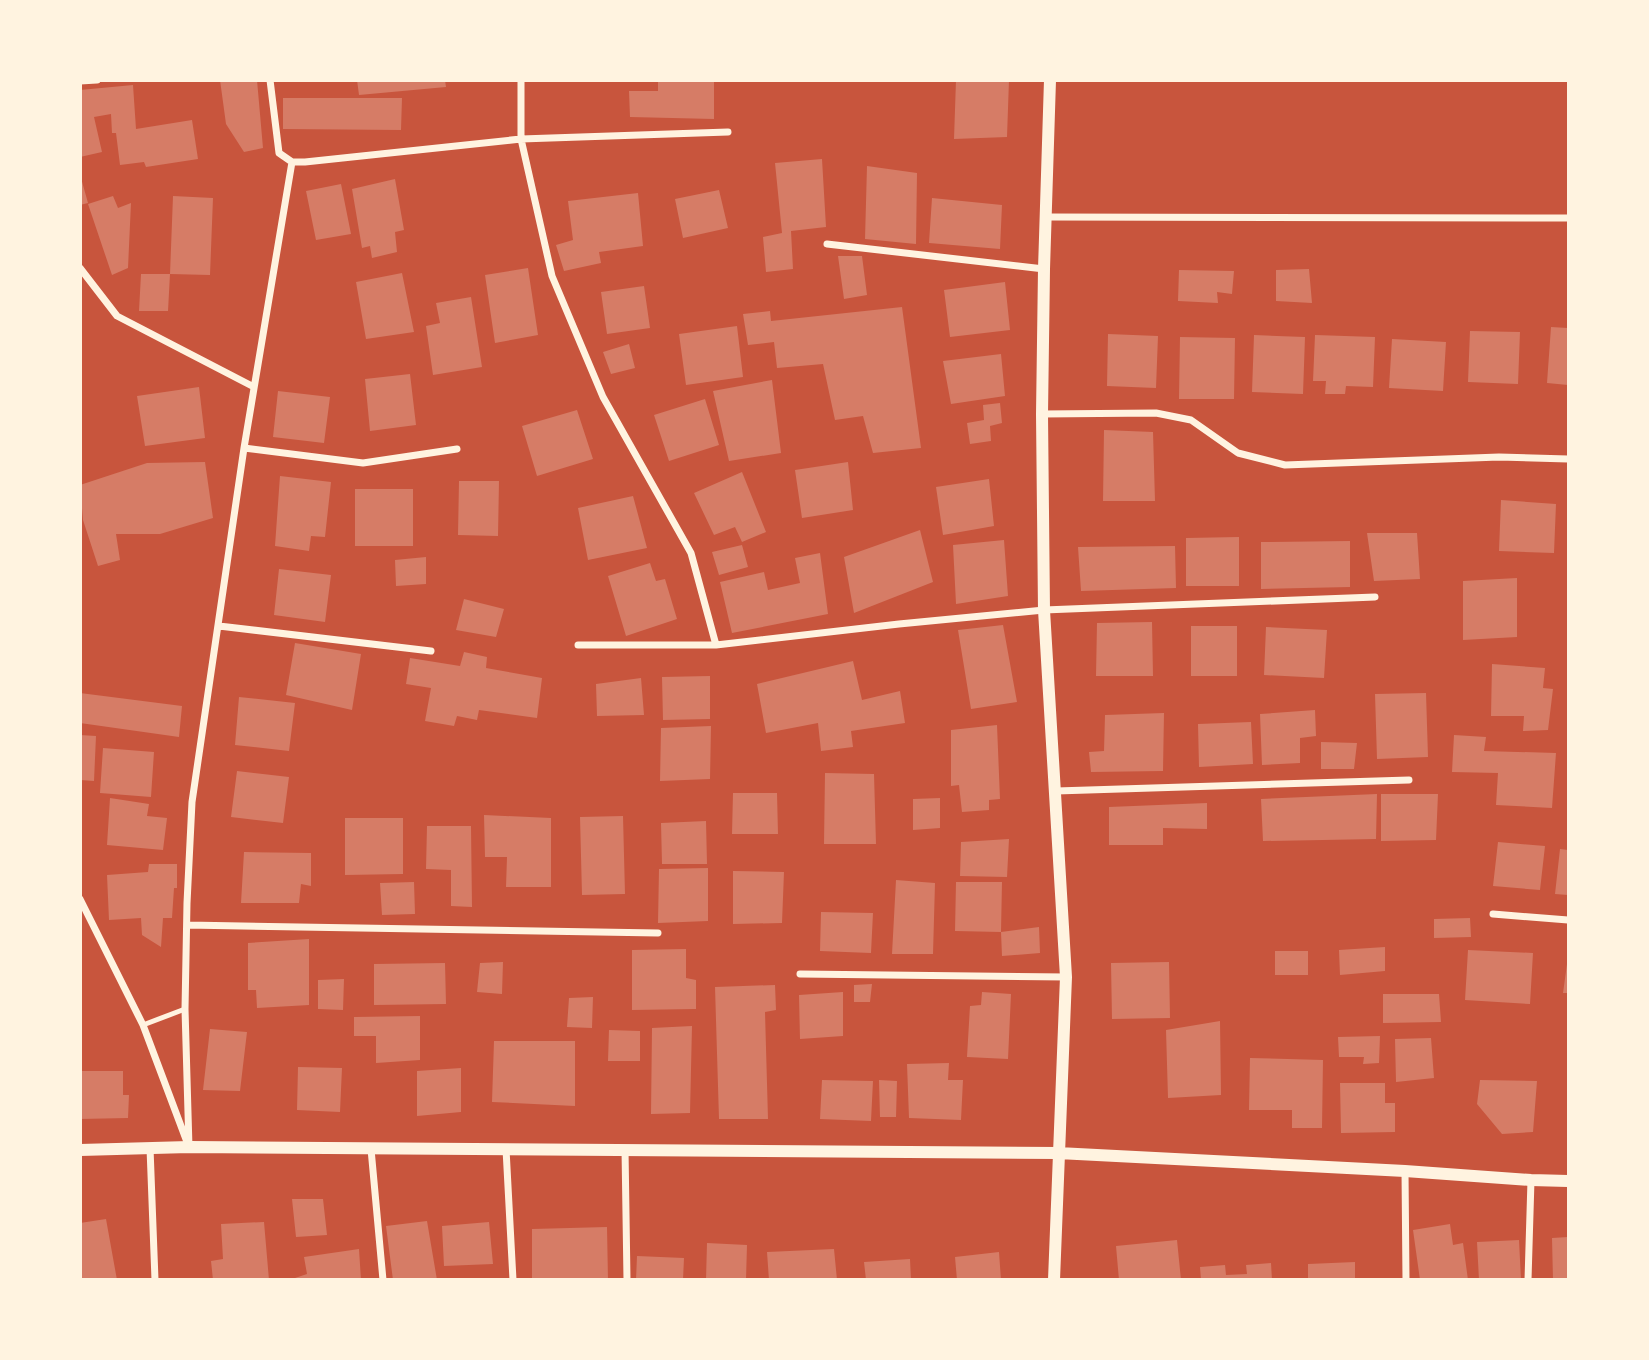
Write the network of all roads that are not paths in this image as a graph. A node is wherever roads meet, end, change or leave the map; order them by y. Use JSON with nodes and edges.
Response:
{"nodes":[{"id":1,"x":97,"y":80,"type":"edge"},
{"id":2,"x":270,"y":80,"type":"edge"},
{"id":3,"x":521,"y":80,"type":"edge"},
{"id":4,"x":1050,"y":80,"type":"edge"},
{"id":5,"x":80,"y":81,"type":"edge"},
{"id":6,"x":728,"y":132,"type":"dead end"},
{"id":7,"x":521,"y":139,"type":"junction"},
{"id":8,"x":292,"y":162,"type":"junction"},
{"id":9,"x":1046,"y":217,"type":"junction"},
{"id":10,"x":1569,"y":218,"type":"edge"},
{"id":11,"x":827,"y":244,"type":"dead end"},
{"id":12,"x":80,"y":268,"type":"edge"},
{"id":13,"x":1044,"y":269,"type":"junction"},
{"id":14,"x":254,"y":387,"type":"junction"},
{"id":15,"x":1042,"y":414,"type":"junction"},
{"id":16,"x":244,"y":448,"type":"junction"},
{"id":17,"x":457,"y":449,"type":"dead end"},
{"id":18,"x":1569,"y":458,"type":"edge"},
{"id":19,"x":1375,"y":597,"type":"dead end"},
{"id":20,"x":1044,"y":610,"type":"junction"},
{"id":21,"x":219,"y":626,"type":"junction"},
{"id":22,"x":578,"y":645,"type":"dead end"},
{"id":23,"x":716,"y":645,"type":"junction"},
{"id":24,"x":432,"y":652,"type":"dead end"},
{"id":25,"x":1409,"y":780,"type":"dead end"},
{"id":26,"x":1056,"y":791,"type":"junction"},
{"id":27,"x":80,"y":899,"type":"edge"},
{"id":28,"x":1493,"y":914,"type":"dead end"},
{"id":29,"x":1569,"y":920,"type":"edge"},
{"id":30,"x":187,"y":925,"type":"junction"},
{"id":31,"x":658,"y":933,"type":"dead end"},
{"id":32,"x":800,"y":974,"type":"dead end"},
{"id":33,"x":1066,"y":977,"type":"junction"},
{"id":34,"x":185,"y":1009,"type":"junction"},
{"id":35,"x":143,"y":1025,"type":"junction"},
{"id":36,"x":189,"y":1147,"type":"junction"},
{"id":37,"x":150,"y":1148,"type":"junction"},
{"id":38,"x":371,"y":1149,"type":"junction"},
{"id":39,"x":506,"y":1149,"type":"junction"},
{"id":40,"x":625,"y":1149,"type":"junction"},
{"id":41,"x":80,"y":1150,"type":"edge"},
{"id":42,"x":1058,"y":1153,"type":"junction"},
{"id":43,"x":1405,"y":1171,"type":"junction"},
{"id":44,"x":1531,"y":1180,"type":"junction"},
{"id":45,"x":1569,"y":1181,"type":"edge"},
{"id":46,"x":155,"y":1279,"type":"edge"},
{"id":47,"x":383,"y":1279,"type":"edge"},
{"id":48,"x":513,"y":1279,"type":"edge"},
{"id":49,"x":627,"y":1279,"type":"edge"},
{"id":50,"x":1054,"y":1279,"type":"edge"},
{"id":51,"x":1406,"y":1279,"type":"edge"},
{"id":52,"x":1528,"y":1279,"type":"edge"}],
"edges":[{"from":1,"to":5,"type":"street"},
{"from":2,"to":8,"type":"street"},
{"from":3,"to":7,"type":"street"},
{"from":4,"to":9,"type":"street"},
{"from":6,"to":7,"type":"street"},
{"from":7,"to":8,"type":"street"},
{"from":7,"to":23,"type":"street"},
{"from":8,"to":14,"type":"street"},
{"from":9,"to":10,"type":"street"},
{"from":9,"to":13,"type":"street"},
{"from":11,"to":13,"type":"street"},
{"from":12,"to":14,"type":"street"},
{"from":13,"to":15,"type":"street"},
{"from":14,"to":16,"type":"street"},
{"from":15,"to":18,"type":"street"},
{"from":15,"to":20,"type":"street"},
{"from":16,"to":17,"type":"street"},
{"from":16,"to":21,"type":"street"},
{"from":19,"to":20,"type":"street"},
{"from":20,"to":23,"type":"street"},
{"from":20,"to":26,"type":"street"},
{"from":21,"to":24,"type":"street"},
{"from":21,"to":30,"type":"street"},
{"from":22,"to":23,"type":"street"},
{"from":25,"to":26,"type":"street"},
{"from":26,"to":33,"type":"street"},
{"from":27,"to":35,"type":"street"},
{"from":28,"to":29,"type":"street"},
{"from":30,"to":31,"type":"street"},
{"from":30,"to":34,"type":"street"},
{"from":32,"to":33,"type":"street"},
{"from":33,"to":42,"type":"street"},
{"from":34,"to":35,"type":"lane"},
{"from":34,"to":36,"type":"street"},
{"from":35,"to":36,"type":"street"},
{"from":36,"to":37,"type":"street"},
{"from":36,"to":38,"type":"street"},
{"from":37,"to":41,"type":"street"},
{"from":37,"to":46,"type":"street"},
{"from":38,"to":39,"type":"street"},
{"from":38,"to":47,"type":"street"},
{"from":39,"to":40,"type":"street"},
{"from":39,"to":48,"type":"street"},
{"from":40,"to":42,"type":"street"},
{"from":40,"to":49,"type":"street"},
{"from":42,"to":43,"type":"street"},
{"from":42,"to":50,"type":"street"},
{"from":43,"to":44,"type":"street"},
{"from":43,"to":51,"type":"street"},
{"from":44,"to":45,"type":"street"},
{"from":44,"to":52,"type":"street"}]}
